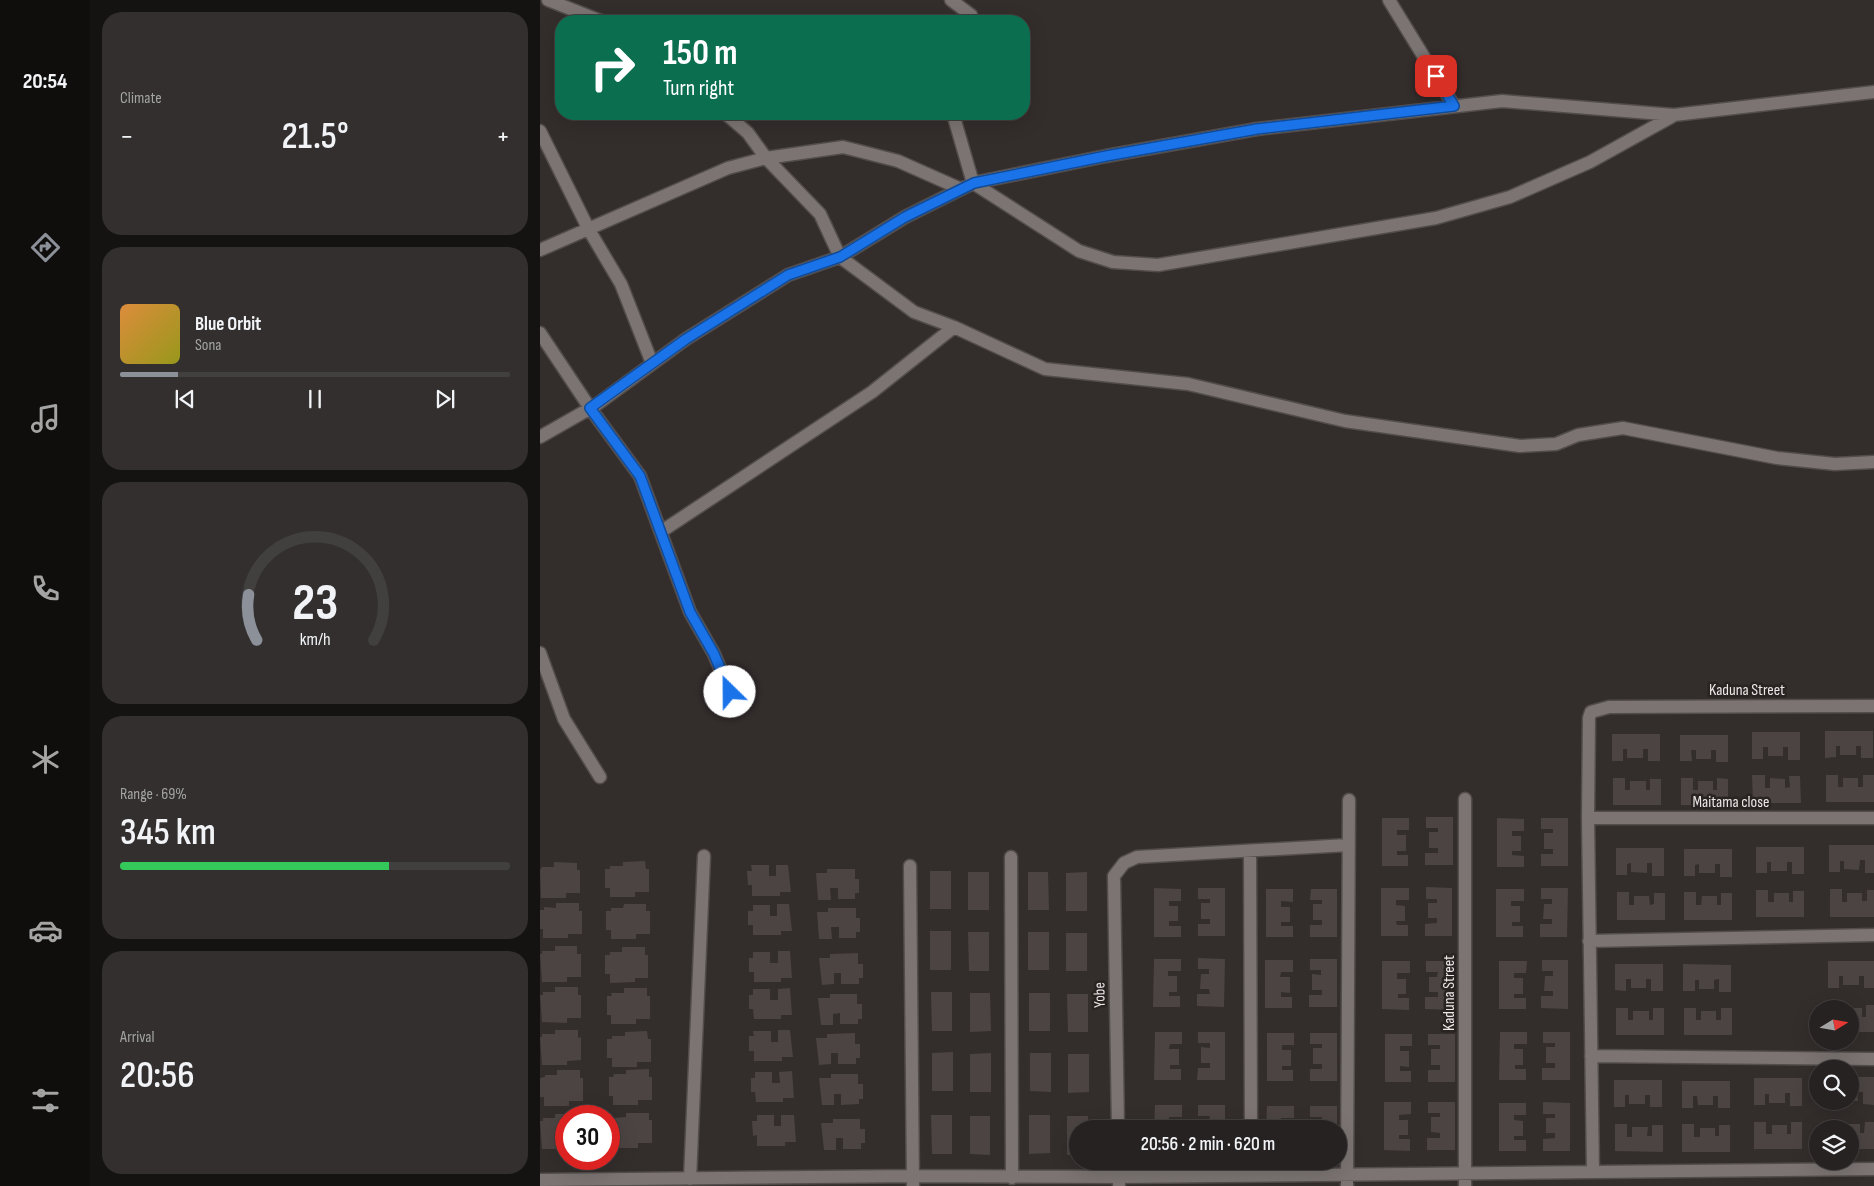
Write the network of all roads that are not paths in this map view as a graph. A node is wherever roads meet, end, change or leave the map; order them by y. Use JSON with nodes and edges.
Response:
{"nodes":[{"id":1,"x":548,"y":0,"type":"edge"},
{"id":2,"x":951,"y":0,"type":"edge"},
{"id":3,"x":1389,"y":0,"type":"edge"},
{"id":4,"x":585,"y":15,"type":"edge"},
{"id":5,"x":971,"y":15,"type":"edge"},
{"id":6,"x":1874,"y":92,"type":"edge"},
{"id":7,"x":1454,"y":106,"type":"junction"},
{"id":8,"x":1674,"y":115,"type":"junction"},
{"id":9,"x":733,"y":120,"type":"edge"},
{"id":10,"x":956,"y":120,"type":"edge"},
{"id":11,"x":540,"y":131,"type":"edge"},
{"id":12,"x":766,"y":158,"type":"junction"},
{"id":13,"x":974,"y":183,"type":"junction"},
{"id":14,"x":961,"y":189,"type":"junction"},
{"id":15,"x":589,"y":230,"type":"junction"},
{"id":16,"x":540,"y":250,"type":"edge"},
{"id":17,"x":840,"y":257,"type":"junction"},
{"id":18,"x":954,"y":328,"type":"junction"},
{"id":19,"x":540,"y":333,"type":"edge"},
{"id":20,"x":652,"y":363,"type":"junction"},
{"id":21,"x":590,"y":408,"type":"junction"},
{"id":22,"x":540,"y":436,"type":"edge"},
{"id":23,"x":1874,"y":462,"type":"edge"},
{"id":24,"x":662,"y":531,"type":"junction"},
{"id":25,"x":540,"y":653,"type":"edge"},
{"id":26,"x":730,"y":692,"type":"dead end"},
{"id":27,"x":1874,"y":706,"type":"edge"},
{"id":28,"x":600,"y":777,"type":"dead end"},
{"id":29,"x":1465,"y":799,"type":"dead end"},
{"id":30,"x":1348,"y":800,"type":"dead end"},
{"id":31,"x":1588,"y":818,"type":"junction"},
{"id":32,"x":1874,"y":818,"type":"edge"},
{"id":33,"x":1348,"y":845,"type":"junction"},
{"id":34,"x":1250,"y":852,"type":"junction"},
{"id":35,"x":704,"y":856,"type":"dead end"},
{"id":36,"x":1011,"y":858,"type":"dead end"},
{"id":37,"x":910,"y":866,"type":"dead end"},
{"id":38,"x":1874,"y":936,"type":"edge"},
{"id":39,"x":1589,"y":941,"type":"junction"},
{"id":40,"x":1591,"y":1056,"type":"junction"},
{"id":41,"x":1874,"y":1059,"type":"edge"},
{"id":42,"x":1118,"y":1120,"type":"edge"},
{"id":43,"x":1251,"y":1120,"type":"edge"},
{"id":44,"x":1251,"y":1170,"type":"edge"},
{"id":45,"x":1874,"y":1170,"type":"edge"},
{"id":46,"x":1592,"y":1172,"type":"junction"},
{"id":47,"x":1465,"y":1173,"type":"junction"},
{"id":48,"x":1251,"y":1174,"type":"junction"},
{"id":49,"x":1012,"y":1178,"type":"junction"},
{"id":50,"x":690,"y":1179,"type":"junction"},
{"id":51,"x":540,"y":1180,"type":"edge"},
{"id":52,"x":1347,"y":1180,"type":"edge"},
{"id":53,"x":913,"y":1181,"type":"edge"},
{"id":54,"x":1119,"y":1182,"type":"edge"},
{"id":55,"x":1465,"y":1186,"type":"edge"}],
"edges":[{"from":1,"to":4,"type":"street"},
{"from":2,"to":5,"type":"street"},
{"from":3,"to":7,"type":"street"},
{"from":6,"to":8,"type":"street"},
{"from":7,"to":8,"type":"street"},
{"from":7,"to":13,"type":"street"},
{"from":8,"to":13,"type":"street"},
{"from":9,"to":12,"type":"street"},
{"from":10,"to":13,"type":"street"},
{"from":11,"to":15,"type":"street"},
{"from":12,"to":14,"type":"street"},
{"from":12,"to":15,"type":"street"},
{"from":12,"to":17,"type":"street"},
{"from":13,"to":14,"type":"street"},
{"from":14,"to":17,"type":"street"},
{"from":15,"to":16,"type":"street"},
{"from":15,"to":20,"type":"street"},
{"from":17,"to":18,"type":"street"},
{"from":17,"to":20,"type":"street"},
{"from":18,"to":23,"type":"street"},
{"from":18,"to":24,"type":"street"},
{"from":19,"to":21,"type":"street"},
{"from":20,"to":21,"type":"street"},
{"from":21,"to":22,"type":"street"},
{"from":21,"to":24,"type":"street"},
{"from":24,"to":26,"type":"street"},
{"from":25,"to":28,"type":"street"},
{"from":27,"to":31,"type":"street","name":"Kaduna Street"},
{"from":29,"to":47,"type":"street","name":"Kaduna Street"},
{"from":30,"to":33,"type":"street"},
{"from":31,"to":32,"type":"street","name":"Maitama close"},
{"from":31,"to":39,"type":"street"},
{"from":33,"to":34,"type":"street"},
{"from":33,"to":52,"type":"street"},
{"from":34,"to":42,"type":"street","name":"Yobe"},
{"from":34,"to":43,"type":"street"},
{"from":35,"to":50,"type":"street"},
{"from":36,"to":49,"type":"street"},
{"from":37,"to":53,"type":"street"},
{"from":38,"to":39,"type":"street"},
{"from":39,"to":40,"type":"street"},
{"from":40,"to":41,"type":"street"},
{"from":40,"to":46,"type":"street"},
{"from":44,"to":48,"type":"street"},
{"from":45,"to":46,"type":"street"},
{"from":46,"to":47,"type":"street"},
{"from":47,"to":52,"type":"street"},
{"from":47,"to":55,"type":"street","name":"Kaduna Street"},
{"from":48,"to":52,"type":"street"},
{"from":48,"to":54,"type":"street"},
{"from":49,"to":53,"type":"street"},
{"from":49,"to":54,"type":"street"},
{"from":50,"to":51,"type":"street"},
{"from":50,"to":53,"type":"street"}]}
